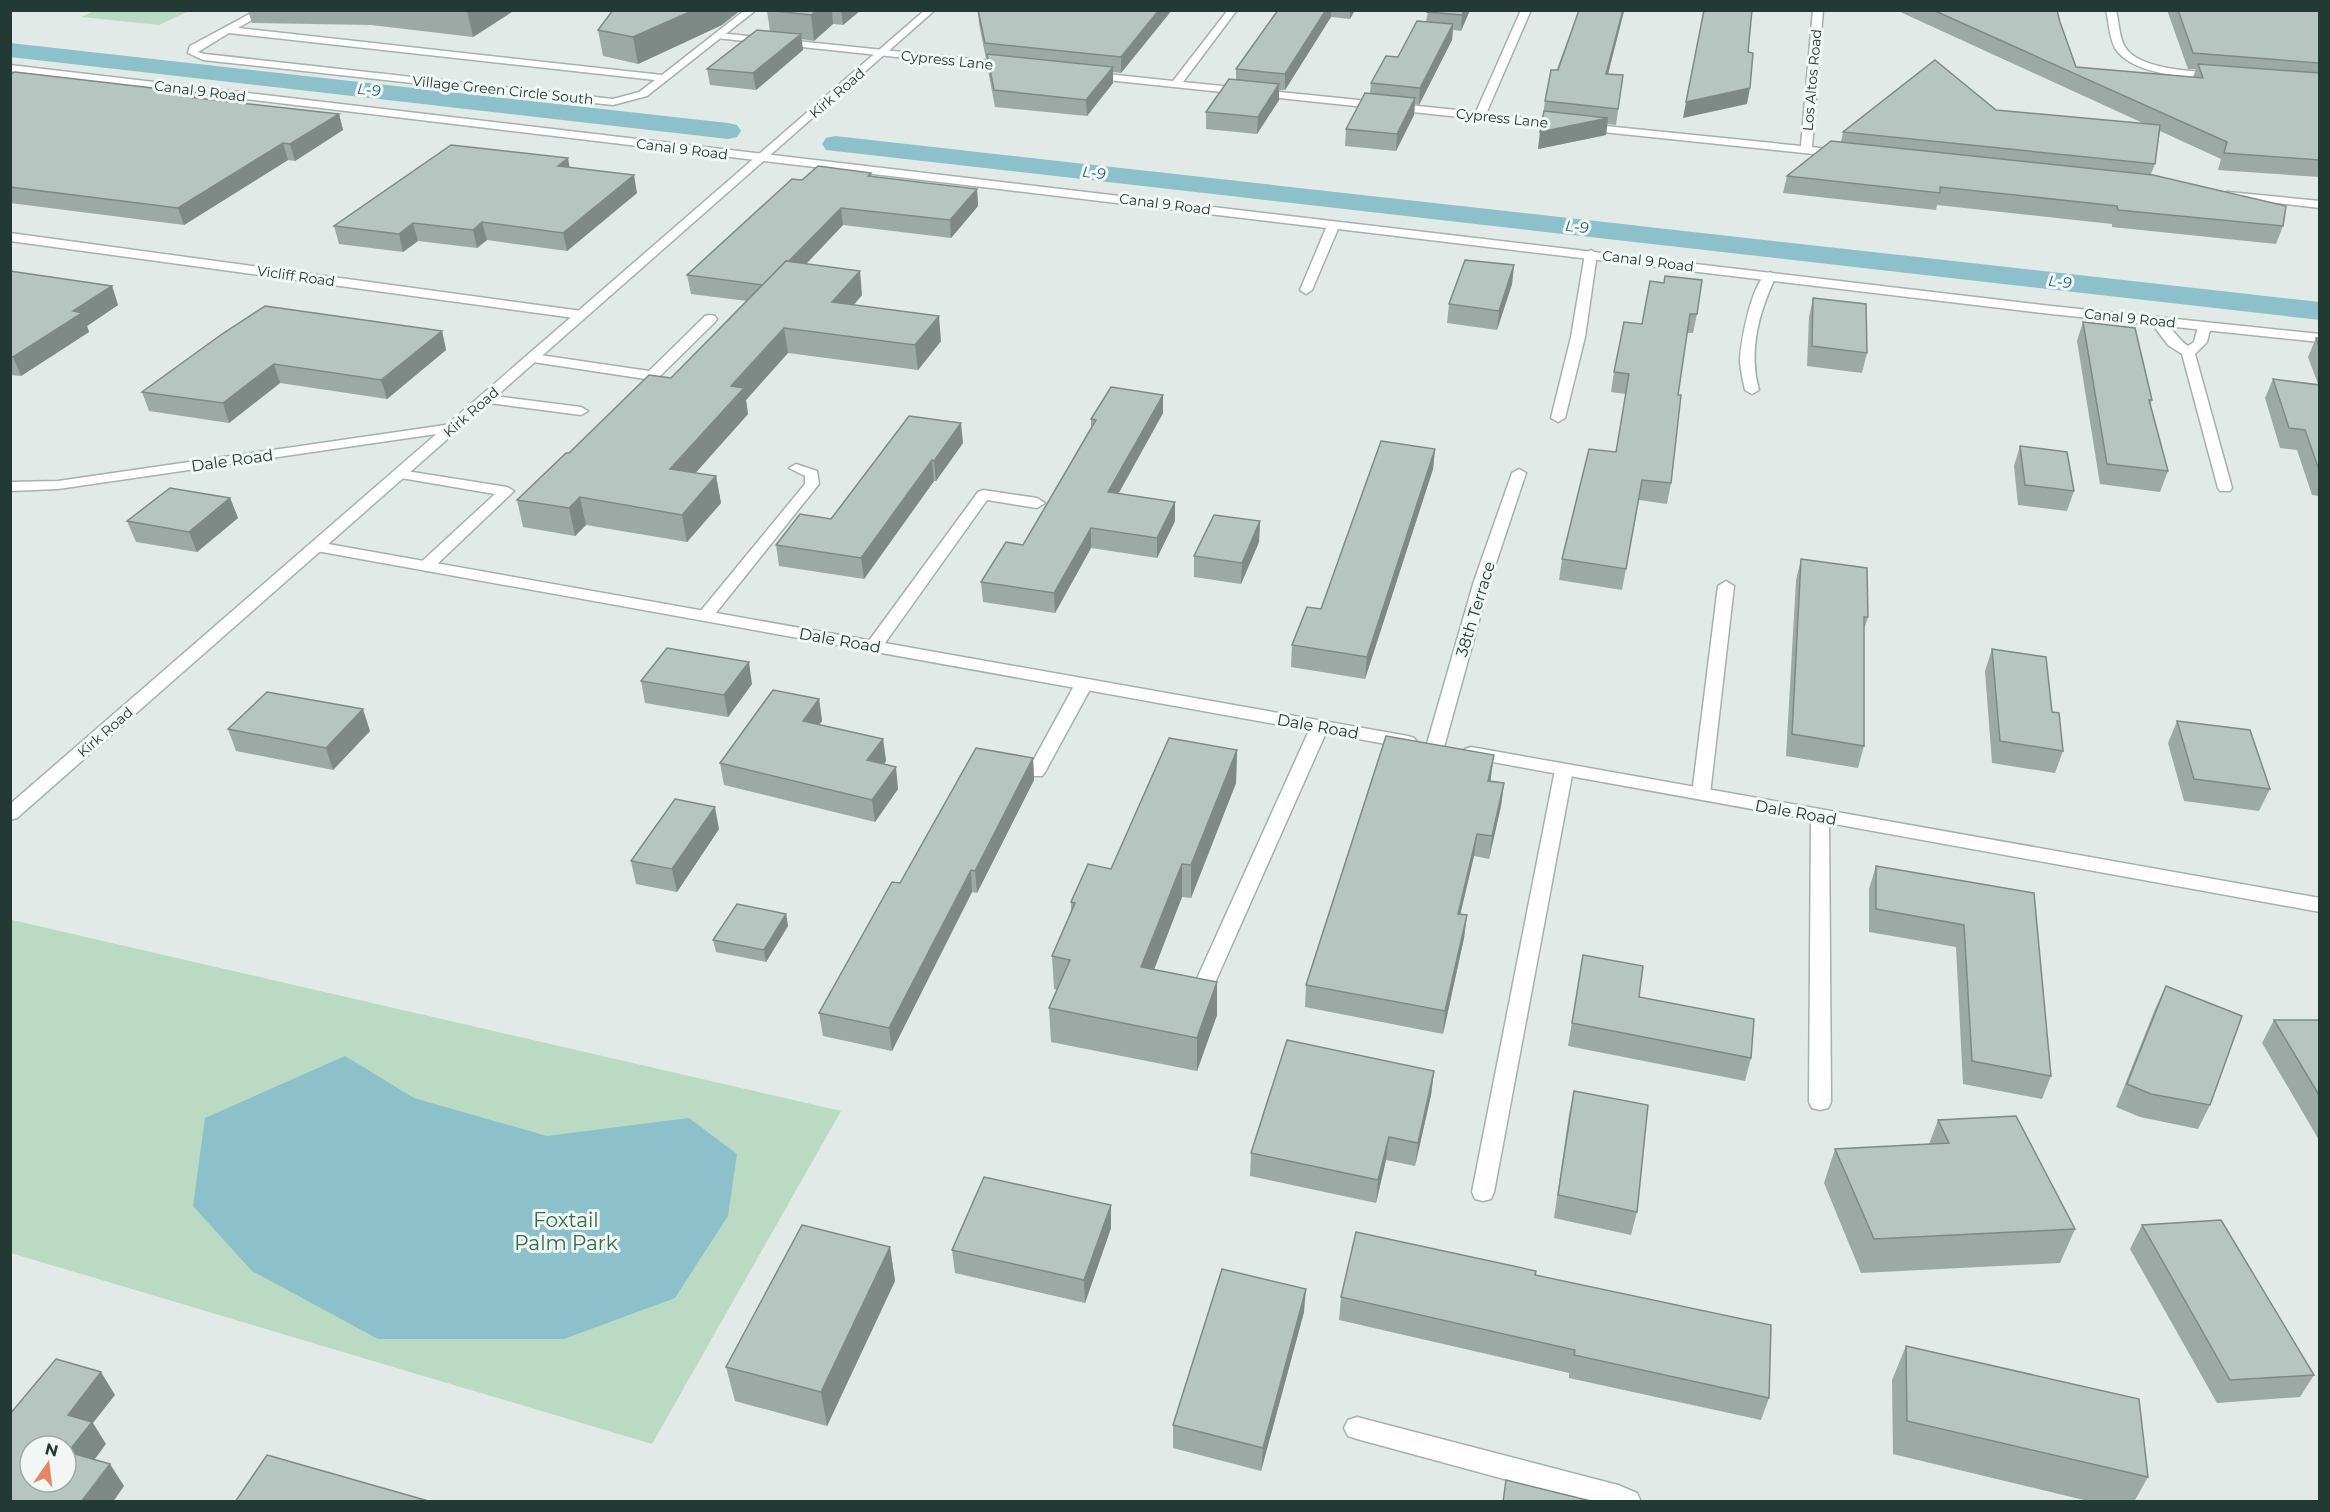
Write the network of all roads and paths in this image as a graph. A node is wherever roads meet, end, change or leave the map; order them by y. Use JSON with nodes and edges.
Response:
{"nodes":[{"id":1,"x":266,"y":10,"type":"edge"},
{"id":2,"x":752,"y":10,"type":"edge"},
{"id":3,"x":931,"y":10,"type":"edge"},
{"id":4,"x":1233,"y":10,"type":"edge"},
{"id":5,"x":1526,"y":10,"type":"edge"},
{"id":6,"x":1818,"y":10,"type":"edge"},
{"id":7,"x":2111,"y":10,"type":"edge"},
{"id":8,"x":228,"y":30,"type":"junction"},
{"id":9,"x":719,"y":36,"type":"junction"},
{"id":10,"x":883,"y":53,"type":"junction"},
{"id":11,"x":10,"y":68,"type":"edge"},
{"id":12,"x":1023,"y":68,"type":"edge"},
{"id":13,"x":1070,"y":73,"type":"edge"},
{"id":14,"x":2230,"y":77,"type":"edge"},
{"id":15,"x":664,"y":78,"type":"junction"},
{"id":16,"x":1176,"y":84,"type":"junction"},
{"id":17,"x":1480,"y":116,"type":"junction"},
{"id":18,"x":1806,"y":150,"type":"junction"},
{"id":19,"x":1853,"y":155,"type":"edge"},
{"id":20,"x":762,"y":158,"type":"junction"},
{"id":21,"x":2214,"y":194,"type":"edge"},
{"id":22,"x":2319,"y":205,"type":"edge"},
{"id":23,"x":1334,"y":224,"type":"junction"},
{"id":24,"x":10,"y":237,"type":"edge"},
{"id":25,"x":1591,"y":254,"type":"junction"},
{"id":26,"x":1770,"y":276,"type":"junction"},
{"id":27,"x":1306,"y":290,"type":"dead end"},
{"id":28,"x":582,"y":315,"type":"junction"},
{"id":29,"x":710,"y":319,"type":"dead end"},
{"id":30,"x":2157,"y":321,"type":"junction"},
{"id":31,"x":2204,"y":326,"type":"junction"},
{"id":32,"x":2319,"y":338,"type":"edge"},
{"id":33,"x":2188,"y":351,"type":"junction"},
{"id":34,"x":533,"y":358,"type":"junction"},
{"id":35,"x":1752,"y":390,"type":"dead end"},
{"id":36,"x":487,"y":399,"type":"junction"},
{"id":37,"x":581,"y":411,"type":"dead end"},
{"id":38,"x":1558,"y":418,"type":"dead end"},
{"id":39,"x":452,"y":428,"type":"junction"},
{"id":40,"x":796,"y":468,"type":"dead end"},
{"id":41,"x":1519,"y":473,"type":"dead end"},
{"id":42,"x":400,"y":474,"type":"junction"},
{"id":43,"x":10,"y":487,"type":"edge"},
{"id":44,"x":2224,"y":488,"type":"dead end"},
{"id":45,"x":1037,"y":503,"type":"dead end"},
{"id":46,"x":317,"y":547,"type":"junction"},
{"id":47,"x":426,"y":566,"type":"junction"},
{"id":48,"x":1726,"y":586,"type":"dead end"},
{"id":49,"x":705,"y":616,"type":"junction"},
{"id":50,"x":873,"y":646,"type":"junction"},
{"id":51,"x":1084,"y":684,"type":"junction"},
{"id":52,"x":1320,"y":726,"type":"junction"},
{"id":53,"x":1447,"y":749,"type":"junction"},
{"id":54,"x":1564,"y":770,"type":"junction"},
{"id":55,"x":1036,"y":772,"type":"dead end"},
{"id":56,"x":1701,"y":794,"type":"junction"},
{"id":57,"x":10,"y":814,"type":"edge"},
{"id":58,"x":1820,"y":816,"type":"junction"},
{"id":59,"x":2319,"y":905,"type":"edge"},
{"id":60,"x":1200,"y":994,"type":"edge"},
{"id":61,"x":1820,"y":1102,"type":"dead end"},
{"id":62,"x":1483,"y":1192,"type":"dead end"},
{"id":63,"x":1357,"y":1428,"type":"dead end"},
{"id":64,"x":1628,"y":1502,"type":"edge"}],
"edges":[{"from":1,"to":8,"type":"street"},
{"from":2,"to":9,"type":"street","name":"Village Green Circle South"},
{"from":3,"to":10,"type":"street","name":"Kirk Road"},
{"from":4,"to":16,"type":"street"},
{"from":5,"to":17,"type":"street"},
{"from":6,"to":18,"type":"street","name":"Los Altos Road"},
{"from":7,"to":14,"type":"street"},
{"from":8,"to":15,"type":"street"},
{"from":8,"to":15,"type":"street","name":"Village Green Circle South"},
{"from":9,"to":10,"type":"street","name":"Cypress Lane"},
{"from":9,"to":15,"type":"street","name":"Village Green Circle South"},
{"from":10,"to":12,"type":"street","name":"Cypress Lane"},
{"from":10,"to":20,"type":"street","name":"Kirk Road"},
{"from":11,"to":20,"type":"street","name":"Canal 9 Road"},
{"from":13,"to":16,"type":"street","name":"Cypress Lane"},
{"from":16,"to":17,"type":"street","name":"Cypress Lane"},
{"from":17,"to":18,"type":"street","name":"Cypress Lane"},
{"from":18,"to":19,"type":"street","name":"Cypress Lane"},
{"from":20,"to":23,"type":"street","name":"Canal 9 Road"},
{"from":20,"to":28,"type":"street","name":"Kirk Road"},
{"from":21,"to":22,"type":"street"},
{"from":23,"to":25,"type":"street","name":"Canal 9 Road"},
{"from":23,"to":27,"type":"street"},
{"from":24,"to":28,"type":"street","name":"Vicliff Road"},
{"from":25,"to":26,"type":"street","name":"Canal 9 Road"},
{"from":25,"to":38,"type":"street"},
{"from":26,"to":30,"type":"street","name":"Canal 9 Road"},
{"from":26,"to":35,"type":"street"},
{"from":28,"to":34,"type":"street","name":"Kirk Road"},
{"from":29,"to":34,"type":"street"},
{"from":30,"to":31,"type":"street","name":"Canal 9 Road"},
{"from":30,"to":33,"type":"street"},
{"from":31,"to":32,"type":"street","name":"Canal 9 Road"},
{"from":31,"to":33,"type":"street"},
{"from":33,"to":44,"type":"street"},
{"from":34,"to":36,"type":"street","name":"Kirk Road"},
{"from":36,"to":37,"type":"street"},
{"from":36,"to":39,"type":"street","name":"Kirk Road"},
{"from":39,"to":42,"type":"street","name":"Kirk Road"},
{"from":39,"to":43,"type":"street","name":"Dale Road"},
{"from":40,"to":49,"type":"street"},
{"from":41,"to":53,"type":"street","name":"38th Terrace"},
{"from":42,"to":46,"type":"street","name":"Kirk Road"},
{"from":42,"to":47,"type":"street"},
{"from":45,"to":50,"type":"street"},
{"from":46,"to":47,"type":"street","name":"Dale Road"},
{"from":46,"to":57,"type":"street","name":"Kirk Road"},
{"from":47,"to":49,"type":"street","name":"Dale Road"},
{"from":48,"to":56,"type":"street"},
{"from":49,"to":50,"type":"street","name":"Dale Road"},
{"from":50,"to":51,"type":"street","name":"Dale Road"},
{"from":51,"to":52,"type":"street","name":"Dale Road"},
{"from":51,"to":55,"type":"street"},
{"from":52,"to":53,"type":"street","name":"Dale Road"},
{"from":52,"to":60,"type":"street"},
{"from":53,"to":54,"type":"street","name":"Dale Road"},
{"from":54,"to":56,"type":"street","name":"Dale Road"},
{"from":54,"to":62,"type":"street"},
{"from":56,"to":58,"type":"street","name":"Dale Road"},
{"from":58,"to":59,"type":"street","name":"Dale Road"},
{"from":58,"to":61,"type":"street"},
{"from":63,"to":64,"type":"street"}]}
